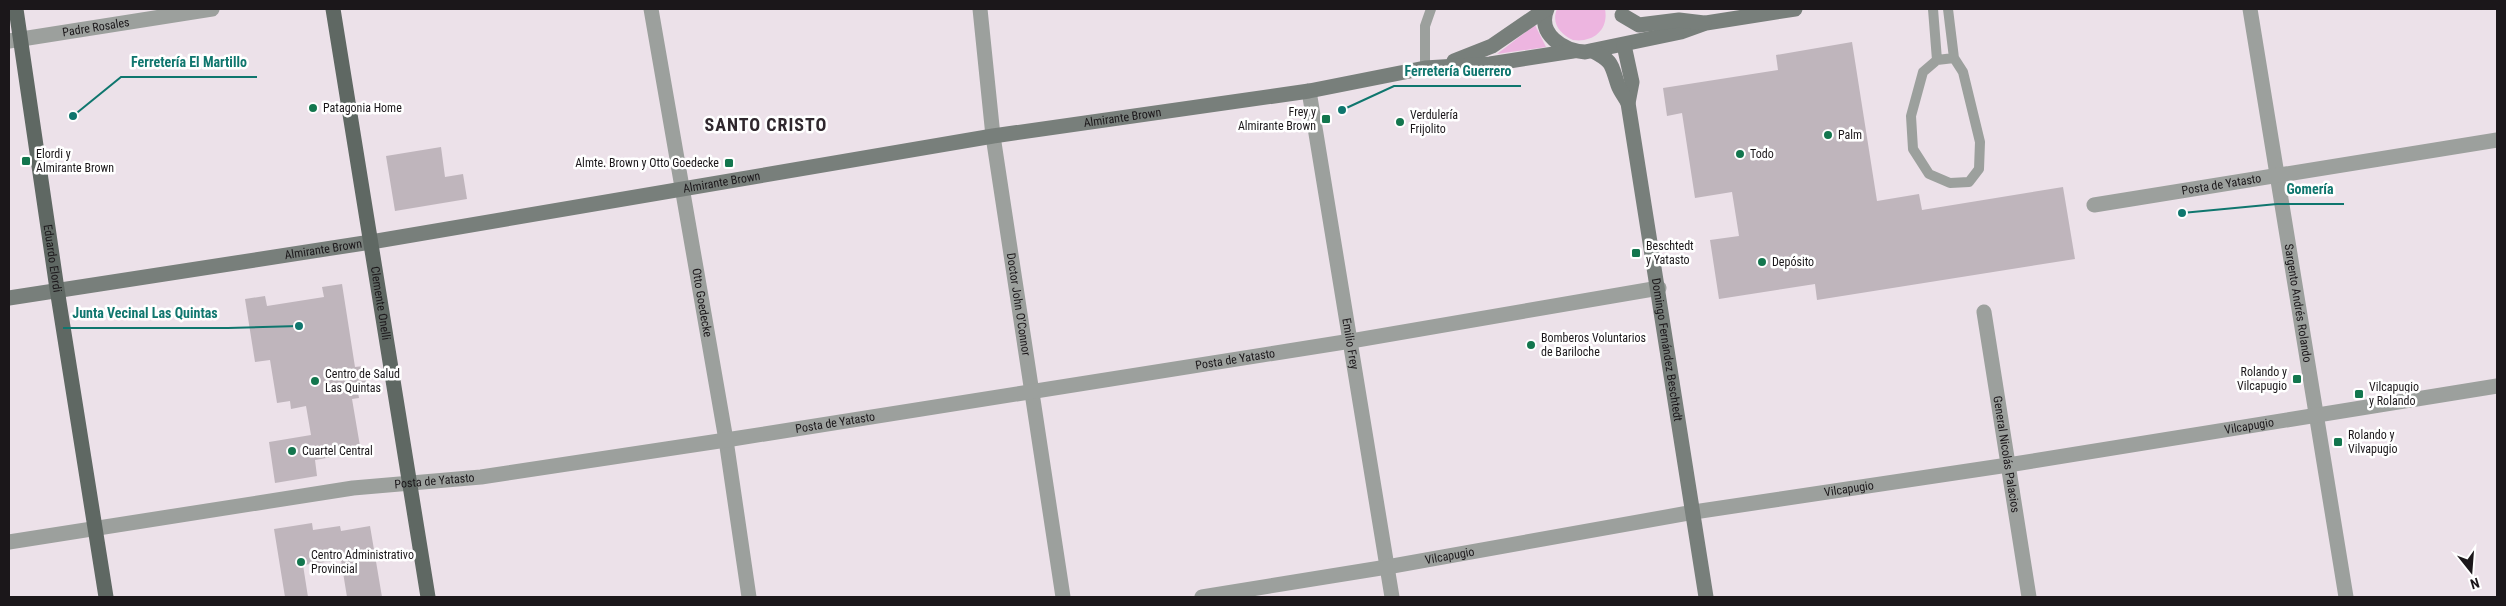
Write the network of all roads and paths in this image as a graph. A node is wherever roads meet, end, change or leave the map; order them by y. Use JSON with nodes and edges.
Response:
{"nodes":[{"id":1,"x":16,"y":9,"type":"edge"},
{"id":2,"x":212,"y":9,"type":"edge"},
{"id":3,"x":333,"y":9,"type":"edge"},
{"id":4,"x":651,"y":9,"type":"edge"},
{"id":5,"x":980,"y":9,"type":"edge"},
{"id":6,"x":1431,"y":9,"type":"edge"},
{"id":7,"x":1547,"y":9,"type":"edge"},
{"id":8,"x":1795,"y":9,"type":"edge"},
{"id":9,"x":1933,"y":9,"type":"edge"},
{"id":10,"x":1948,"y":9,"type":"edge"},
{"id":11,"x":2250,"y":9,"type":"edge"},
{"id":12,"x":1622,"y":12,"type":"edge"},
{"id":13,"x":1706,"y":23,"type":"junction"},
{"id":14,"x":15,"y":40,"type":"edge"},
{"id":15,"x":1626,"y":43,"type":"junction"},
{"id":16,"x":1573,"y":51,"type":"junction"},
{"id":17,"x":1593,"y":51,"type":"junction"},
{"id":18,"x":1954,"y":58,"type":"junction"},
{"id":19,"x":1937,"y":60,"type":"junction"},
{"id":20,"x":1430,"y":67,"type":"junction"},
{"id":21,"x":1309,"y":91,"type":"junction"},
{"id":22,"x":1628,"y":103,"type":"junction"},
{"id":23,"x":993,"y":136,"type":"junction"},
{"id":24,"x":2497,"y":140,"type":"edge"},
{"id":25,"x":2278,"y":176,"type":"junction"},
{"id":26,"x":682,"y":188,"type":"junction"},
{"id":27,"x":2094,"y":205,"type":"dead end"},
{"id":28,"x":371,"y":242,"type":"junction"},
{"id":29,"x":1659,"y":288,"type":"junction"},
{"id":30,"x":57,"y":289,"type":"junction"},
{"id":31,"x":9,"y":298,"type":"edge"},
{"id":32,"x":1984,"y":312,"type":"dead end"},
{"id":33,"x":1351,"y":341,"type":"junction"},
{"id":34,"x":2497,"y":386,"type":"edge"},
{"id":35,"x":1033,"y":390,"type":"junction"},
{"id":36,"x":2316,"y":416,"type":"junction"},
{"id":37,"x":726,"y":440,"type":"junction"},
{"id":38,"x":2008,"y":465,"type":"junction"},
{"id":39,"x":410,"y":481,"type":"junction"},
{"id":40,"x":1694,"y":512,"type":"junction"},
{"id":41,"x":95,"y":529,"type":"junction"},
{"id":42,"x":9,"y":542,"type":"edge"},
{"id":43,"x":1387,"y":567,"type":"junction"},
{"id":44,"x":106,"y":597,"type":"edge"},
{"id":45,"x":428,"y":597,"type":"edge"},
{"id":46,"x":749,"y":597,"type":"edge"},
{"id":47,"x":1063,"y":597,"type":"edge"},
{"id":48,"x":1202,"y":597,"type":"edge"},
{"id":49,"x":1392,"y":597,"type":"edge"},
{"id":50,"x":1706,"y":597,"type":"edge"},
{"id":51,"x":2029,"y":597,"type":"edge"},
{"id":52,"x":2346,"y":597,"type":"edge"}],
"edges":[{"from":1,"to":14,"type":"main road","name":"Eduardo Elordi"},
{"from":2,"to":14,"type":"street","name":"Padre Rosales"},
{"from":3,"to":28,"type":"main road","name":"Clemente Onelli"},
{"from":4,"to":26,"type":"street","name":"Otto Goedecke"},
{"from":5,"to":23,"type":"street","name":"Doctor John O'Connor"},
{"from":6,"to":20,"type":"lane"},
{"from":7,"to":16,"type":"main road"},
{"from":7,"to":20,"type":"main road","name":"Almirante Brown"},
{"from":8,"to":13,"type":"main road"},
{"from":9,"to":19,"type":"lane"},
{"from":10,"to":18,"type":"lane"},
{"from":11,"to":25,"type":"street","name":"Sargento Andrés Rolando"},
{"from":12,"to":13,"type":"main road"},
{"from":12,"to":15,"type":"main road","name":"Domingo Fernández Beschtedt"},
{"from":13,"to":15,"type":"main road"},
{"from":14,"to":30,"type":"main road","name":"Eduardo Elordi"},
{"from":15,"to":17,"type":"main road","name":"Almirante Brown"},
{"from":15,"to":22,"type":"main road","name":"Domingo Fernández Beschtedt"},
{"from":16,"to":17,"type":"main road","name":"Almirante Brown"},
{"from":16,"to":20,"type":"main road","name":"Almirante Brown"},
{"from":17,"to":22,"type":"main road","name":"Domingo Fernández Beschtedt"},
{"from":18,"to":19,"type":"lane"},
{"from":18,"to":19,"type":"lane"},
{"from":20,"to":21,"type":"main road","name":"Almirante Brown"},
{"from":21,"to":23,"type":"main road","name":"Almirante Brown"},
{"from":21,"to":33,"type":"street","name":"Emilio Frey"},
{"from":22,"to":29,"type":"main road","name":"Domingo Fernández Beschtedt"},
{"from":23,"to":26,"type":"main road","name":"Almirante Brown"},
{"from":23,"to":35,"type":"street","name":"Doctor John O'Connor"},
{"from":24,"to":25,"type":"street","name":"Posta de Yatasto"},
{"from":25,"to":27,"type":"street","name":"Posta de Yatasto"},
{"from":25,"to":36,"type":"street","name":"Sargento Andrés Rolando"},
{"from":26,"to":28,"type":"main road","name":"Almirante Brown"},
{"from":26,"to":37,"type":"street","name":"Otto Goedecke"},
{"from":28,"to":30,"type":"main road","name":"Almirante Brown"},
{"from":28,"to":39,"type":"main road","name":"Clemente Onelli"},
{"from":29,"to":33,"type":"street","name":"Posta de Yatasto"},
{"from":29,"to":40,"type":"main road","name":"Domingo Fernández Beschtedt"},
{"from":30,"to":31,"type":"main road","name":"Almirante Brown"},
{"from":30,"to":41,"type":"main road","name":"Eduardo Elordi"},
{"from":32,"to":38,"type":"street","name":"General Nicolás Palacios"},
{"from":33,"to":35,"type":"street","name":"Posta de Yatasto"},
{"from":33,"to":43,"type":"street","name":"Emilio Frey"},
{"from":34,"to":36,"type":"street","name":"Vilcapugio"},
{"from":35,"to":37,"type":"street","name":"Posta de Yatasto"},
{"from":35,"to":47,"type":"street","name":"Doctor John O'Connor"},
{"from":36,"to":38,"type":"street","name":"Vilcapugio"},
{"from":36,"to":52,"type":"street","name":"Sargento Andrés Rolando"},
{"from":37,"to":39,"type":"street","name":"Posta de Yatasto"},
{"from":37,"to":46,"type":"street","name":"Otto Goedecke"},
{"from":38,"to":40,"type":"street","name":"Vilcapugio"},
{"from":38,"to":51,"type":"street","name":"General Nicolás Palacios"},
{"from":39,"to":41,"type":"street","name":"Posta de Yatasto"},
{"from":39,"to":45,"type":"main road","name":"Clemente Onelli"},
{"from":40,"to":43,"type":"street","name":"Vilcapugio"},
{"from":40,"to":50,"type":"main road","name":"Domingo Fernández Beschtedt"},
{"from":41,"to":42,"type":"street","name":"Posta de Yatasto"},
{"from":41,"to":44,"type":"main road","name":"Eduardo Elordi"},
{"from":43,"to":48,"type":"street","name":"Vilcapugio"},
{"from":43,"to":49,"type":"street","name":"Emilio Frey"}]}
